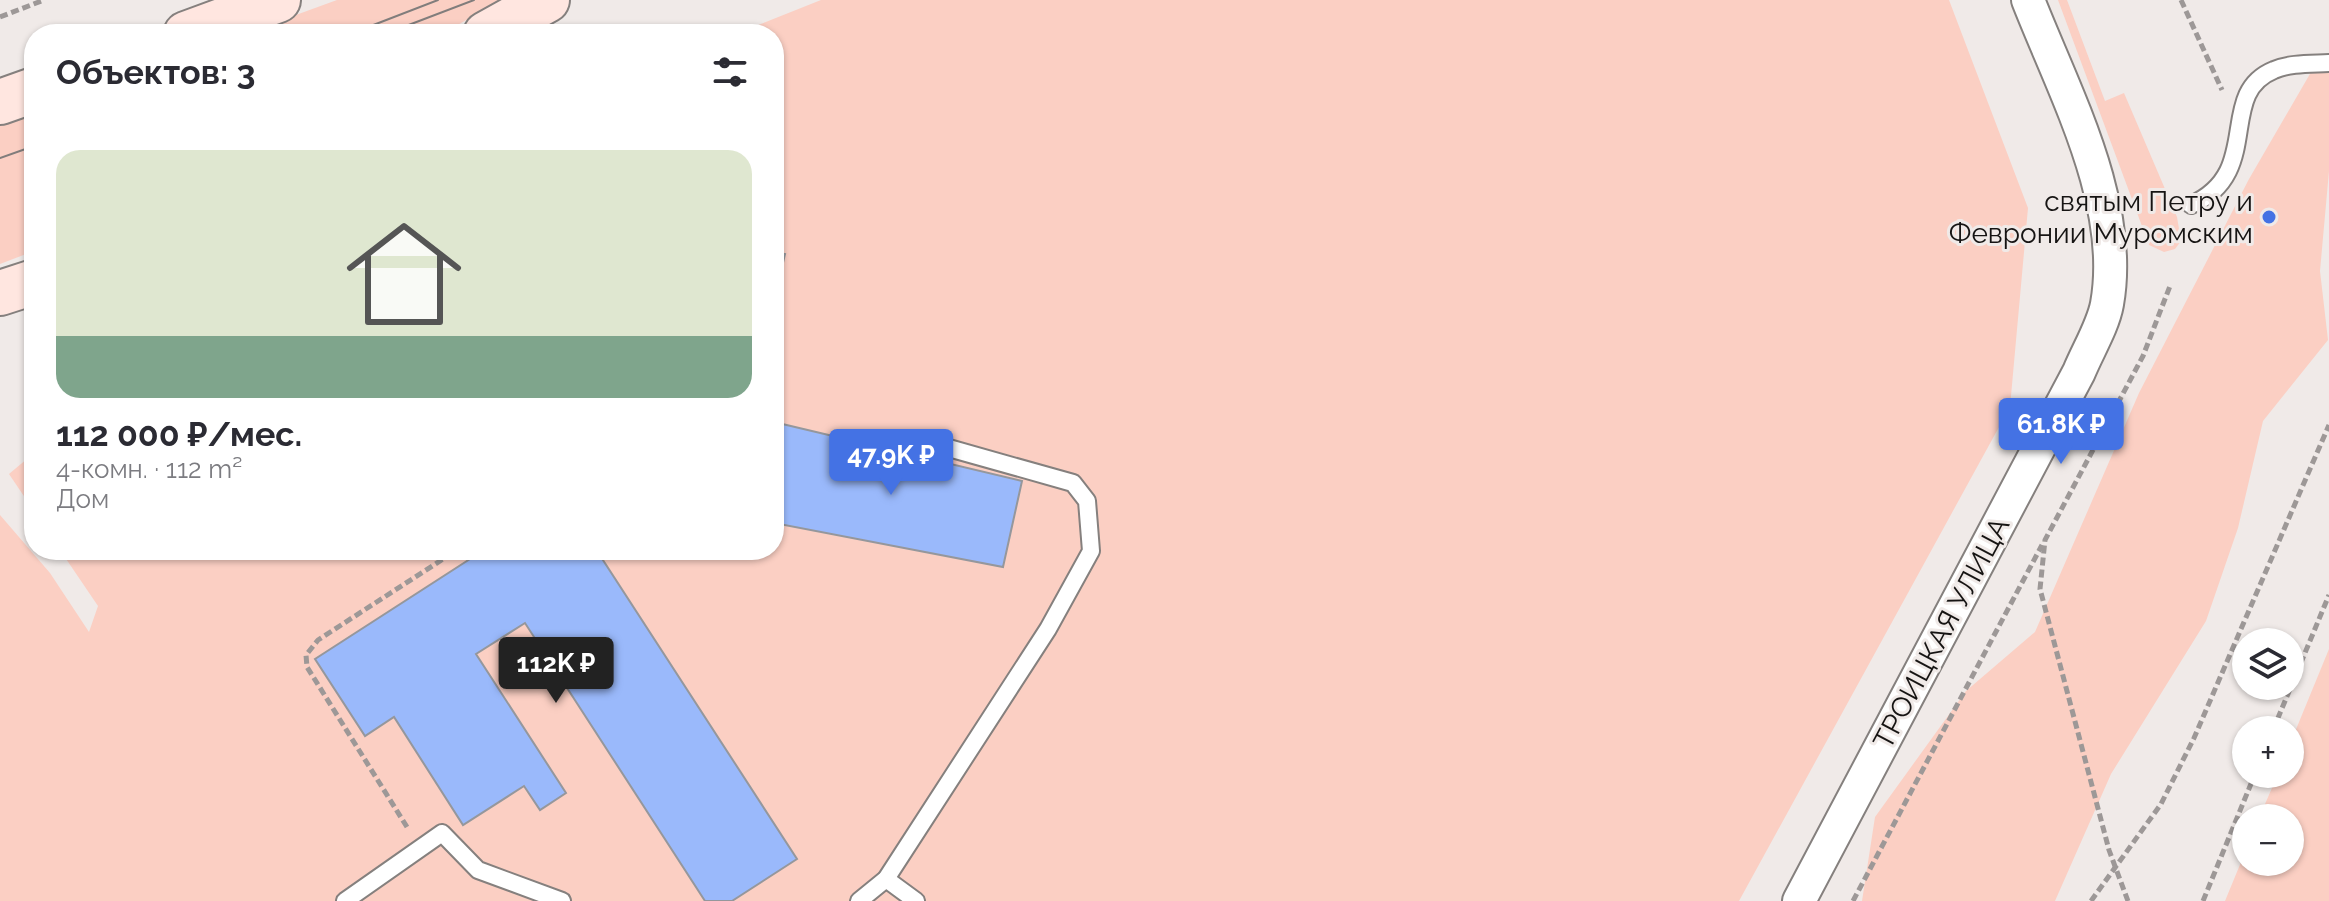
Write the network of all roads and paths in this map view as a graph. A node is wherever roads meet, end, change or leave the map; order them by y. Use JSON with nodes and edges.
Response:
{"nodes":[{"id":1,"x":44,"y":0,"type":"edge"},
{"id":2,"x":278,"y":0,"type":"edge"},
{"id":3,"x":547,"y":0,"type":"edge"},
{"id":4,"x":2028,"y":0,"type":"edge"},
{"id":5,"x":2181,"y":0,"type":"edge"},
{"id":6,"x":0,"y":17,"type":"edge"},
{"id":7,"x":213,"y":24,"type":"edge"},
{"id":8,"x":504,"y":24,"type":"edge"},
{"id":9,"x":2329,"y":63,"type":"edge"},
{"id":10,"x":24,"y":94,"type":"edge"},
{"id":11,"x":0,"y":102,"type":"edge"},
{"id":12,"x":2240,"y":122,"type":"junction"},
{"id":13,"x":2191,"y":205,"type":"dead end"},
{"id":14,"x":24,"y":285,"type":"edge"},
{"id":15,"x":2170,"y":286,"type":"dead end"},
{"id":16,"x":0,"y":293,"type":"edge"},
{"id":17,"x":2329,"y":425,"type":"edge"},
{"id":18,"x":938,"y":445,"type":"dead end"},
{"id":19,"x":2045,"y":540,"type":"junction"},
{"id":20,"x":442,"y":560,"type":"edge"},
{"id":21,"x":2329,"y":595,"type":"edge"},
{"id":22,"x":2279,"y":716,"type":"edge"},
{"id":23,"x":2249,"y":788,"type":"edge"},
{"id":24,"x":420,"y":848,"type":"junction"},
{"id":25,"x":2114,"y":866,"type":"junction"},
{"id":26,"x":886,"y":879,"type":"junction"},
{"id":27,"x":345,"y":901,"type":"edge"},
{"id":28,"x":562,"y":901,"type":"edge"},
{"id":29,"x":859,"y":901,"type":"edge"},
{"id":30,"x":916,"y":901,"type":"edge"},
{"id":31,"x":1799,"y":901,"type":"edge"},
{"id":32,"x":1853,"y":901,"type":"edge"},
{"id":33,"x":2091,"y":901,"type":"edge"},
{"id":34,"x":2128,"y":901,"type":"edge"},
{"id":35,"x":2203,"y":901,"type":"edge"}],
"edges":[{"from":1,"to":6,"type":"path"},
{"from":2,"to":7,"type":"main road"},
{"from":3,"to":8,"type":"main road"},
{"from":4,"to":31,"type":"street","name":"ТРОИЦКАЯ УЛИЦА"},
{"from":5,"to":12,"type":"path"},
{"from":9,"to":12,"type":"lane"},
{"from":10,"to":11,"type":"main road"},
{"from":12,"to":13,"type":"lane"},
{"from":14,"to":16,"type":"main road"},
{"from":15,"to":19,"type":"path"},
{"from":17,"to":25,"type":"path"},
{"from":18,"to":26,"type":"lane"},
{"from":19,"to":25,"type":"path"},
{"from":19,"to":32,"type":"path"},
{"from":20,"to":24,"type":"path"},
{"from":21,"to":22,"type":"path"},
{"from":23,"to":35,"type":"path"},
{"from":24,"to":27,"type":"lane"},
{"from":24,"to":28,"type":"lane"},
{"from":25,"to":33,"type":"path"},
{"from":25,"to":34,"type":"path"},
{"from":26,"to":29,"type":"lane"},
{"from":26,"to":30,"type":"lane"}]}
